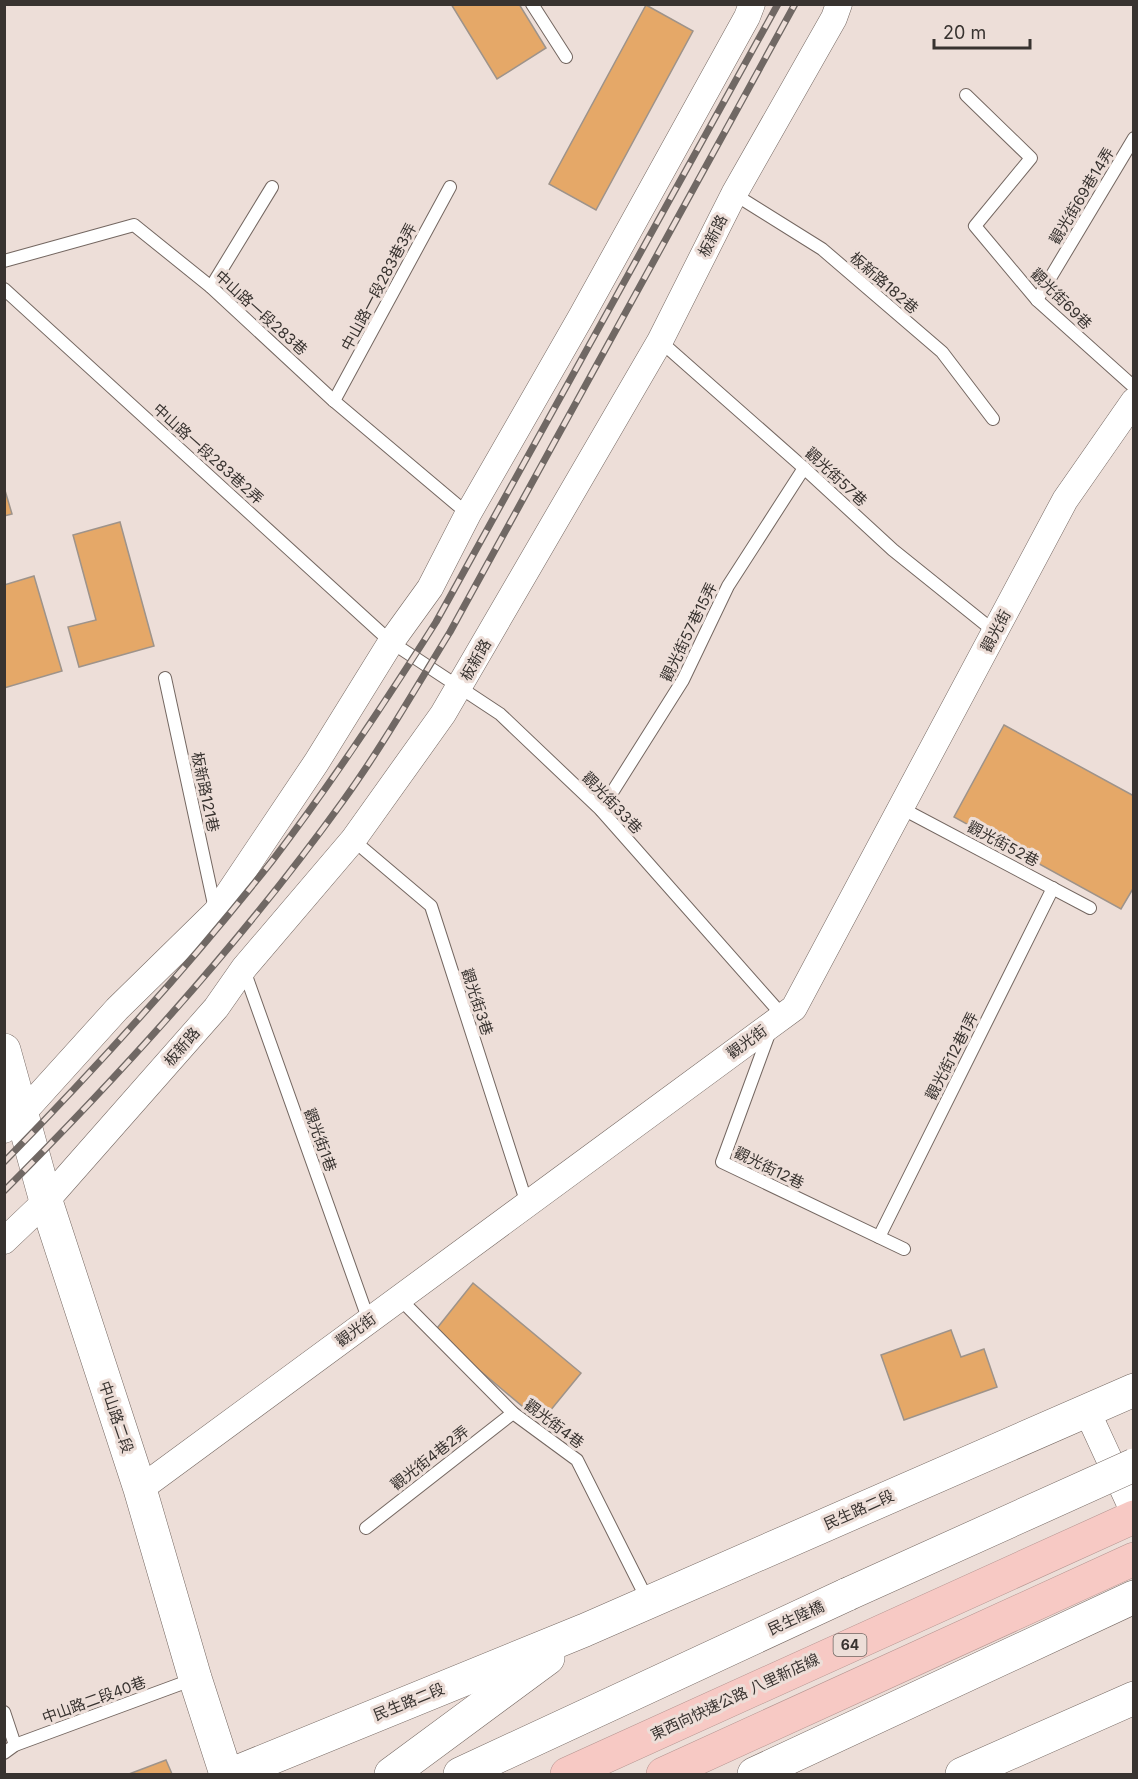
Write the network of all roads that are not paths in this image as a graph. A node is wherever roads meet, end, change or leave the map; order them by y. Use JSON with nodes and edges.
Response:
{"nodes":[{"id":1,"x":532,"y":4,"type":"edge"},
{"id":2,"x":752,"y":4,"type":"edge"},
{"id":3,"x":839,"y":4,"type":"edge"},
{"id":4,"x":566,"y":57,"type":"dead end"},
{"id":5,"x":966,"y":95,"type":"dead end"},
{"id":6,"x":1134,"y":138,"type":"edge"},
{"id":7,"x":272,"y":187,"type":"dead end"},
{"id":8,"x":450,"y":187,"type":"dead end"},
{"id":9,"x":734,"y":194,"type":"junction"},
{"id":10,"x":4,"y":261,"type":"edge"},
{"id":11,"x":211,"y":287,"type":"junction"},
{"id":12,"x":4,"y":289,"type":"edge"},
{"id":13,"x":1037,"y":300,"type":"junction"},
{"id":14,"x":660,"y":341,"type":"junction"},
{"id":15,"x":1134,"y":387,"type":"edge"},
{"id":16,"x":334,"y":400,"type":"junction"},
{"id":17,"x":1134,"y":401,"type":"edge"},
{"id":18,"x":993,"y":419,"type":"dead end"},
{"id":19,"x":804,"y":468,"type":"junction"},
{"id":20,"x":468,"y":514,"type":"junction"},
{"id":21,"x":995,"y":632,"type":"junction"},
{"id":22,"x":391,"y":642,"type":"junction"},
{"id":23,"x":165,"y":678,"type":"dead end"},
{"id":24,"x":460,"y":687,"type":"junction"},
{"id":25,"x":901,"y":808,"type":"junction"},
{"id":26,"x":601,"y":810,"type":"junction"},
{"id":27,"x":352,"y":840,"type":"junction"},
{"id":28,"x":1053,"y":888,"type":"junction"},
{"id":29,"x":1090,"y":908,"type":"dead end"},
{"id":30,"x":216,"y":912,"type":"junction"},
{"id":31,"x":244,"y":968,"type":"junction"},
{"id":32,"x":778,"y":1020,"type":"junction"},
{"id":33,"x":6,"y":1055,"type":"edge"},
{"id":34,"x":14,"y":1122,"type":"edge"},
{"id":35,"x":46,"y":1201,"type":"junction"},
{"id":36,"x":527,"y":1204,"type":"junction"},
{"id":37,"x":879,"y":1237,"type":"junction"},
{"id":38,"x":4,"y":1241,"type":"edge"},
{"id":39,"x":904,"y":1249,"type":"dead end"},
{"id":40,"x":400,"y":1299,"type":"junction"},
{"id":41,"x":369,"y":1321,"type":"junction"},
{"id":42,"x":1134,"y":1390,"type":"edge"},
{"id":43,"x":1087,"y":1411,"type":"junction"},
{"id":44,"x":513,"y":1413,"type":"junction"},
{"id":45,"x":1134,"y":1465,"type":"edge"},
{"id":46,"x":140,"y":1490,"type":"junction"},
{"id":47,"x":1134,"y":1515,"type":"edge"},
{"id":48,"x":366,"y":1528,"type":"dead end"},
{"id":49,"x":1134,"y":1559,"type":"edge"},
{"id":50,"x":1134,"y":1598,"type":"edge"},
{"id":51,"x":649,"y":1602,"type":"junction"},
{"id":52,"x":585,"y":1630,"type":"junction"},
{"id":53,"x":195,"y":1678,"type":"junction"},
{"id":54,"x":1134,"y":1698,"type":"edge"},
{"id":55,"x":4,"y":1712,"type":"edge"},
{"id":56,"x":15,"y":1745,"type":"junction"},
{"id":57,"x":4,"y":1753,"type":"edge"},
{"id":58,"x":967,"y":1773,"type":"edge"},
{"id":59,"x":226,"y":1774,"type":"edge"},
{"id":60,"x":232,"y":1774,"type":"edge"},
{"id":61,"x":391,"y":1774,"type":"edge"},
{"id":62,"x":460,"y":1774,"type":"edge"},
{"id":63,"x":567,"y":1774,"type":"edge"},
{"id":64,"x":663,"y":1774,"type":"edge"},
{"id":65,"x":754,"y":1774,"type":"edge"}],
"edges":[{"from":1,"to":4,"type":"lane"},
{"from":2,"to":20,"type":"street"},
{"from":3,"to":9,"type":"street","name":"板新路"},
{"from":5,"to":13,"type":"lane","name":"觀光街69巷"},
{"from":6,"to":13,"type":"lane","name":"觀光街69巷14弄"},
{"from":7,"to":11,"type":"lane"},
{"from":8,"to":16,"type":"lane","name":"中山路一段283巷3弄"},
{"from":9,"to":14,"type":"street","name":"板新路"},
{"from":9,"to":18,"type":"lane","name":"板新路182巷"},
{"from":10,"to":11,"type":"lane","name":"中山路一段283巷"},
{"from":11,"to":16,"type":"lane","name":"中山路一段283巷"},
{"from":12,"to":22,"type":"lane","name":"中山路一段283巷2弄"},
{"from":13,"to":15,"type":"lane","name":"觀光街69巷"},
{"from":14,"to":19,"type":"lane","name":"觀光街57巷"},
{"from":14,"to":24,"type":"street","name":"板新路"},
{"from":16,"to":20,"type":"lane","name":"中山路一段283巷"},
{"from":17,"to":21,"type":"street","name":"觀光街"},
{"from":19,"to":21,"type":"lane","name":"觀光街57巷"},
{"from":19,"to":26,"type":"lane","name":"觀光街57巷15弄"},
{"from":20,"to":22,"type":"street"},
{"from":21,"to":25,"type":"street","name":"觀光街"},
{"from":22,"to":24,"type":"lane","name":"觀光街33巷"},
{"from":22,"to":30,"type":"street"},
{"from":23,"to":30,"type":"lane","name":"板新路121巷"},
{"from":24,"to":26,"type":"lane","name":"觀光街33巷"},
{"from":24,"to":27,"type":"street","name":"板新路"},
{"from":25,"to":28,"type":"lane","name":"觀光街52巷"},
{"from":25,"to":32,"type":"street","name":"觀光街"},
{"from":26,"to":32,"type":"lane","name":"觀光街33巷"},
{"from":27,"to":31,"type":"street","name":"板新路"},
{"from":27,"to":36,"type":"lane","name":"觀光街3巷"},
{"from":28,"to":29,"type":"lane","name":"觀光街52巷"},
{"from":28,"to":37,"type":"lane","name":"觀光街12巷1弄"},
{"from":30,"to":34,"type":"street"},
{"from":31,"to":35,"type":"street","name":"板新路"},
{"from":31,"to":41,"type":"lane","name":"觀光街1巷"},
{"from":32,"to":36,"type":"street","name":"觀光街"},
{"from":32,"to":37,"type":"lane","name":"觀光街12巷"},
{"from":33,"to":34,"type":"main road","name":"中山路二段"},
{"from":34,"to":35,"type":"main road","name":"中山路二段"},
{"from":35,"to":38,"type":"street","name":"板新路"},
{"from":35,"to":46,"type":"main road","name":"中山路二段"},
{"from":36,"to":40,"type":"street","name":"觀光街"},
{"from":37,"to":39,"type":"lane","name":"觀光街12巷"},
{"from":40,"to":41,"type":"street","name":"觀光街"},
{"from":40,"to":44,"type":"lane","name":"觀光街4巷"},
{"from":41,"to":46,"type":"street","name":"觀光街"},
{"from":42,"to":43,"type":"main road","name":"民生路二段"},
{"from":43,"to":47,"type":"street"},
{"from":43,"to":51,"type":"main road","name":"民生路二段"},
{"from":44,"to":48,"type":"lane","name":"觀光街4巷2弄"},
{"from":44,"to":51,"type":"lane","name":"觀光街4巷"},
{"from":45,"to":62,"type":"main road","name":"民生陸橋","bridge":true},
{"from":46,"to":53,"type":"main road","name":"中山路二段"},
{"from":47,"to":63,"type":"highway","name":"東西向快速公路 八里新店線","number":"64"},
{"from":49,"to":64,"type":"highway","number":"64"},
{"from":50,"to":65,"type":"main road"},
{"from":51,"to":52,"type":"main road","name":"民生路二段"},
{"from":52,"to":60,"type":"main road","name":"民生路二段"},
{"from":52,"to":61,"type":"main road","name":"民生路二段"},
{"from":53,"to":56,"type":"lane","name":"中山路二段40巷"},
{"from":53,"to":59,"type":"main road","name":"中山路二段"},
{"from":54,"to":58,"type":"main road"},
{"from":55,"to":56,"type":"lane"},
{"from":56,"to":57,"type":"lane","name":"中山路二段40巷"}]}
